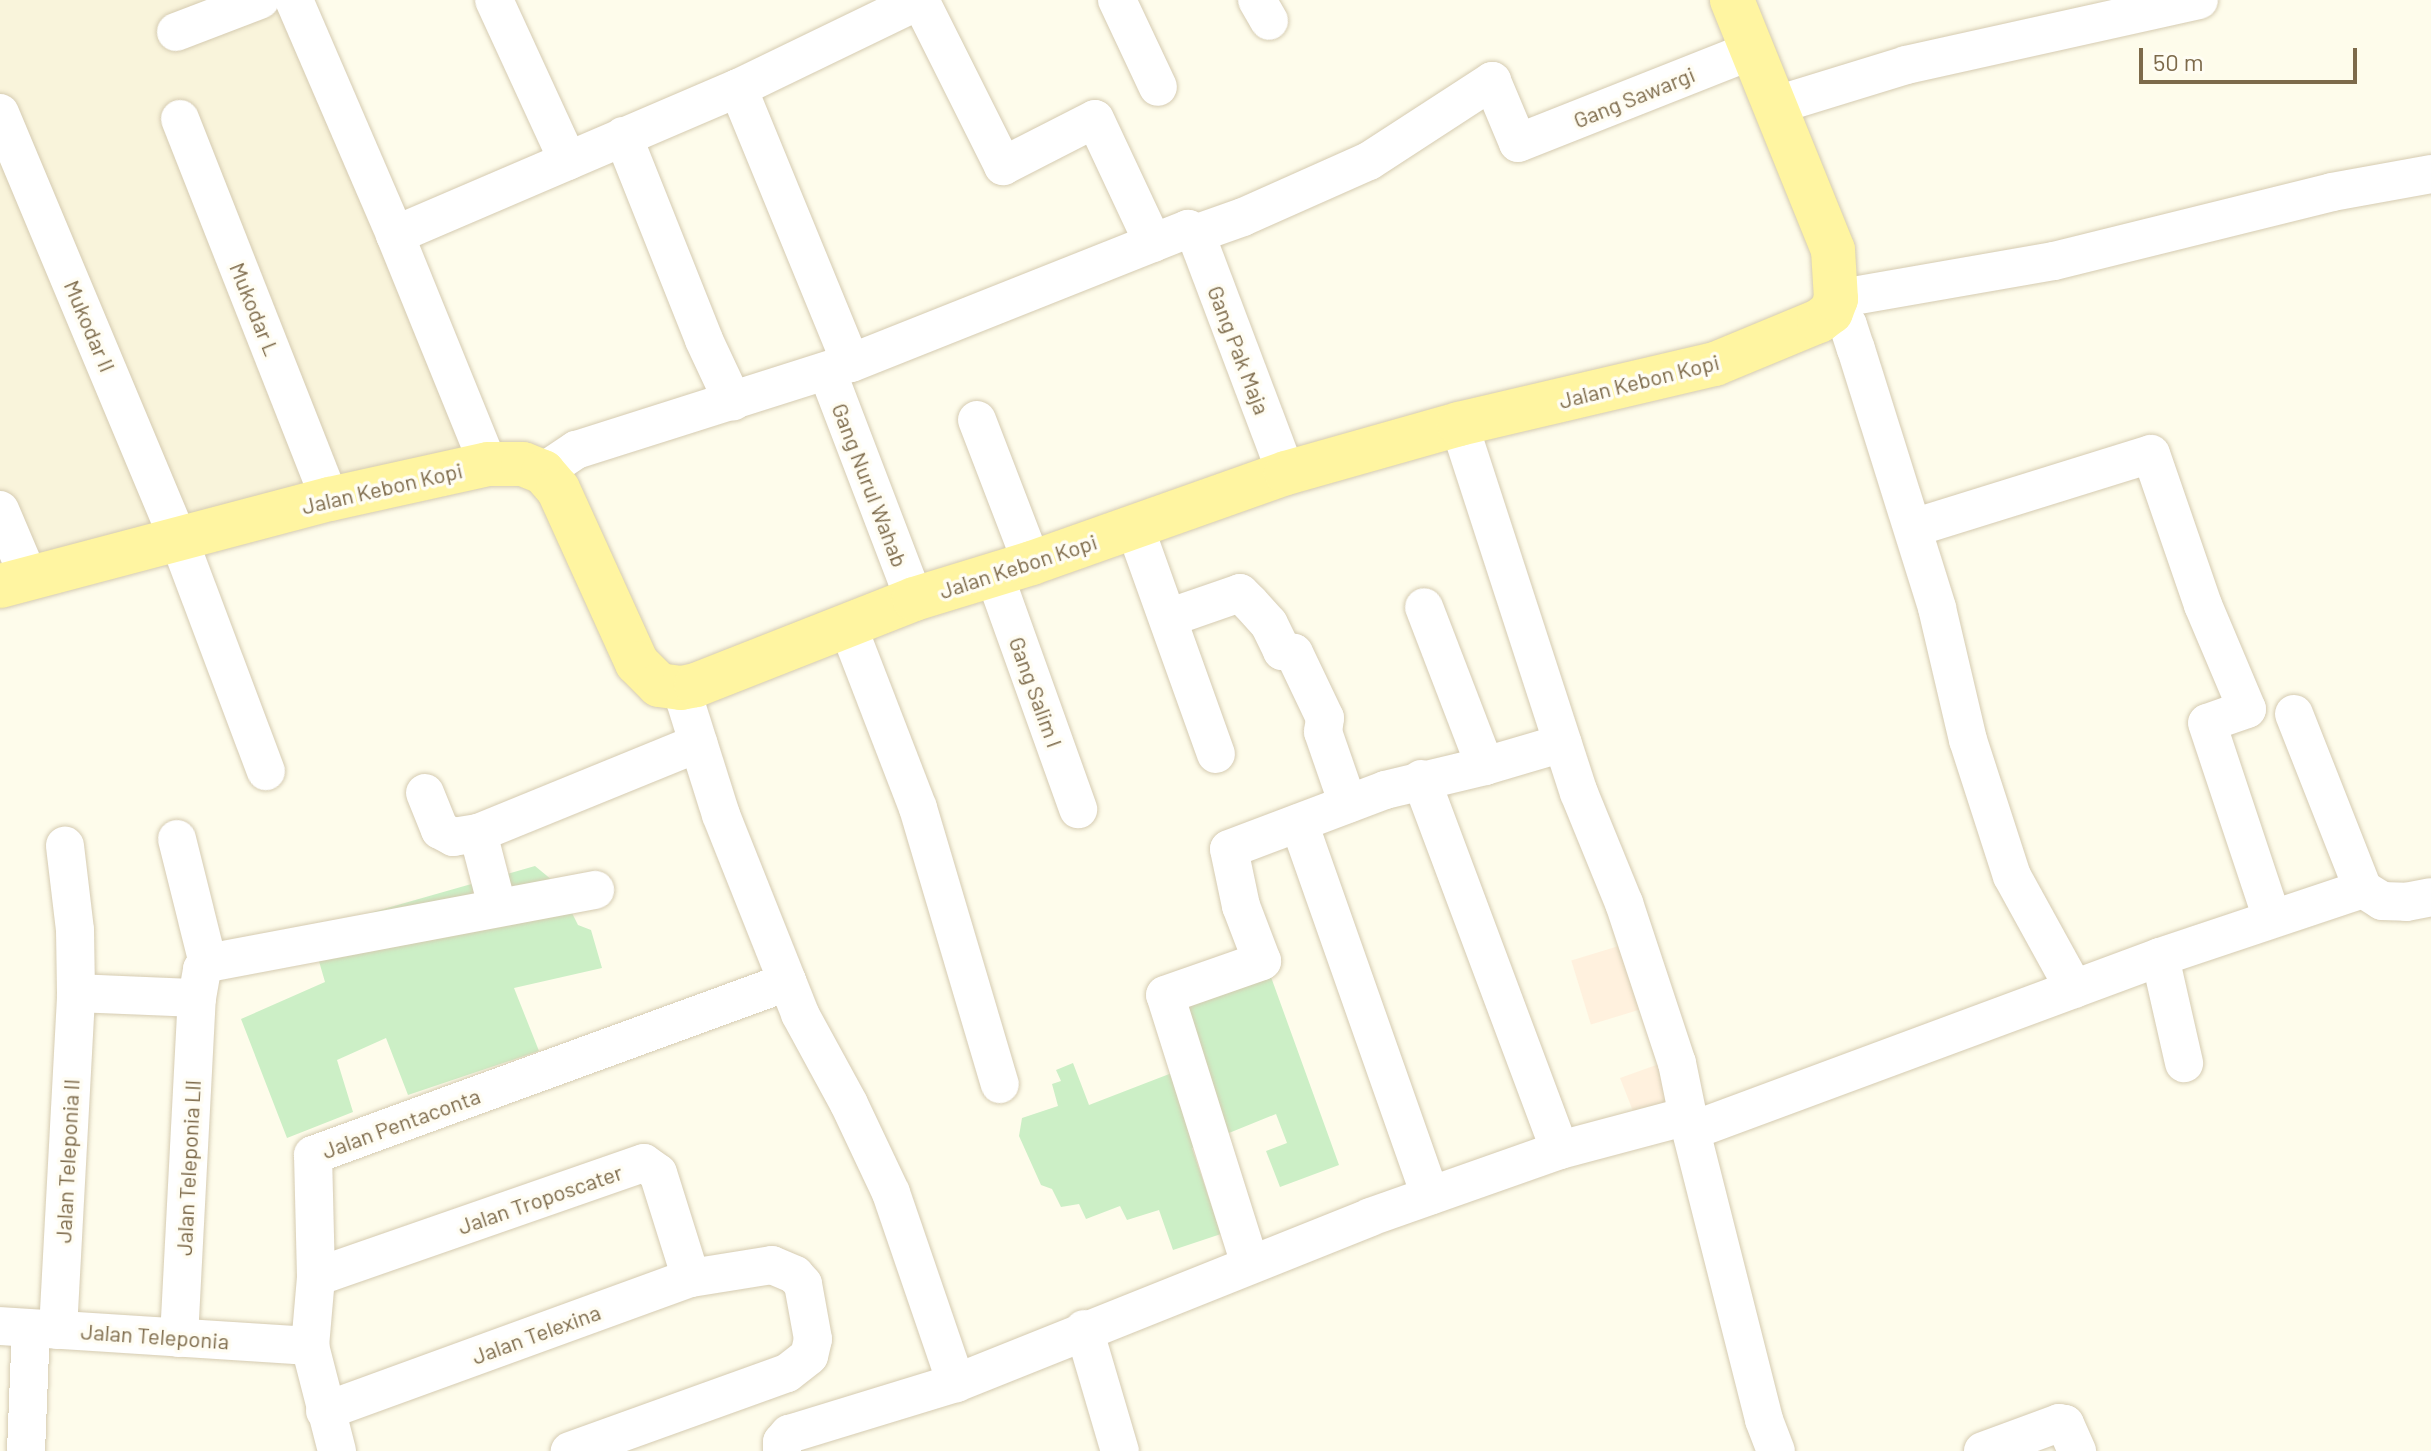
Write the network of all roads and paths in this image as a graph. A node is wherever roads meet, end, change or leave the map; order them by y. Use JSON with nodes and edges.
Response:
{"nodes":[{"id":1,"x":494,"y":0,"type":"edge"},
{"id":2,"x":920,"y":0,"type":"edge"},
{"id":3,"x":1117,"y":0,"type":"edge"},
{"id":4,"x":1732,"y":0,"type":"edge"},
{"id":5,"x":2199,"y":0,"type":"edge"},
{"id":6,"x":289,"y":1,"type":"edge"},
{"id":7,"x":176,"y":32,"type":"dead end"},
{"id":8,"x":1750,"y":51,"type":"junction"},
{"id":9,"x":1158,"y":87,"type":"dead end"},
{"id":10,"x":738,"y":88,"type":"junction"},
{"id":11,"x":1773,"y":106,"type":"junction"},
{"id":12,"x":0,"y":113,"type":"edge"},
{"id":13,"x":180,"y":119,"type":"dead end"},
{"id":14,"x":623,"y":136,"type":"junction"},
{"id":15,"x":568,"y":161,"type":"junction"},
{"id":16,"x":2431,"y":174,"type":"edge"},
{"id":17,"x":1192,"y":232,"type":"junction"},
{"id":18,"x":395,"y":235,"type":"junction"},
{"id":19,"x":1153,"y":243,"type":"junction"},
{"id":20,"x":1834,"y":306,"type":"junction"},
{"id":21,"x":839,"y":367,"type":"junction"},
{"id":22,"x":733,"y":402,"type":"junction"},
{"id":23,"x":977,"y":420,"type":"dead end"},
{"id":24,"x":1459,"y":424,"type":"junction"},
{"id":25,"x":488,"y":464,"type":"junction"},
{"id":26,"x":543,"y":472,"type":"junction"},
{"id":27,"x":1286,"y":473,"type":"junction"},
{"id":28,"x":330,"y":499,"type":"junction"},
{"id":29,"x":0,"y":510,"type":"edge"},
{"id":30,"x":1135,"y":528,"type":"junction"},
{"id":31,"x":1913,"y":528,"type":"junction"},
{"id":32,"x":179,"y":540,"type":"junction"},
{"id":33,"x":1013,"y":569,"type":"junction"},
{"id":34,"x":14,"y":581,"type":"edge"},
{"id":35,"x":914,"y":599,"type":"junction"},
{"id":36,"x":1424,"y":607,"type":"dead end"},
{"id":37,"x":1168,"y":618,"type":"junction"},
{"id":38,"x":847,"y":624,"type":"junction"},
{"id":39,"x":681,"y":688,"type":"junction"},
{"id":40,"x":2294,"y":714,"type":"dead end"},
{"id":41,"x":698,"y":743,"type":"junction"},
{"id":42,"x":1563,"y":743,"type":"junction"},
{"id":43,"x":1216,"y":754,"type":"dead end"},
{"id":44,"x":1485,"y":766,"type":"junction"},
{"id":45,"x":266,"y":771,"type":"dead end"},
{"id":46,"x":1421,"y":779,"type":"junction"},
{"id":47,"x":425,"y":793,"type":"dead end"},
{"id":48,"x":1348,"y":804,"type":"junction"},
{"id":49,"x":1078,"y":809,"type":"dead end"},
{"id":50,"x":1299,"y":823,"type":"junction"},
{"id":51,"x":478,"y":833,"type":"junction"},
{"id":52,"x":177,"y":839,"type":"dead end"},
{"id":53,"x":65,"y":846,"type":"dead end"},
{"id":54,"x":2363,"y":889,"type":"junction"},
{"id":55,"x":595,"y":890,"type":"dead end"},
{"id":56,"x":2431,"y":897,"type":"edge"},
{"id":57,"x":497,"y":906,"type":"junction"},
{"id":58,"x":2272,"y":918,"type":"junction"},
{"id":59,"x":2160,"y":957,"type":"junction"},
{"id":60,"x":203,"y":981,"type":"junction"},
{"id":61,"x":787,"y":982,"type":"junction"},
{"id":62,"x":2074,"y":989,"type":"junction"},
{"id":63,"x":76,"y":993,"type":"junction"},
{"id":64,"x":2184,"y":1063,"type":"dead end"},
{"id":65,"x":1000,"y":1084,"type":"dead end"},
{"id":66,"x":1689,"y":1123,"type":"junction"},
{"id":67,"x":1560,"y":1150,"type":"junction"},
{"id":68,"x":1430,"y":1196,"type":"junction"},
{"id":69,"x":1250,"y":1264,"type":"junction"},
{"id":70,"x":316,"y":1277,"type":"junction"},
{"id":71,"x":691,"y":1278,"type":"junction"},
{"id":72,"x":30,"y":1328,"type":"edge"},
{"id":73,"x":1084,"y":1329,"type":"junction"},
{"id":74,"x":179,"y":1338,"type":"junction"},
{"id":75,"x":310,"y":1346,"type":"junction"},
{"id":76,"x":956,"y":1383,"type":"junction"},
{"id":77,"x":325,"y":1411,"type":"junction"},
{"id":78,"x":634,"y":1441,"type":"edge"},
{"id":79,"x":26,"y":1451,"type":"edge"},
{"id":80,"x":337,"y":1451,"type":"edge"},
{"id":81,"x":570,"y":1451,"type":"edge"},
{"id":82,"x":782,"y":1451,"type":"edge"},
{"id":83,"x":1120,"y":1451,"type":"edge"},
{"id":84,"x":1776,"y":1451,"type":"edge"},
{"id":85,"x":1983,"y":1451,"type":"edge"},
{"id":86,"x":2077,"y":1451,"type":"edge"}],
"edges":[{"from":1,"to":15,"type":"street"},
{"from":2,"to":10,"type":"street"},
{"from":2,"to":19,"type":"street"},
{"from":3,"to":9,"type":"street"},
{"from":4,"to":8,"type":"main road"},
{"from":5,"to":11,"type":"street"},
{"from":6,"to":7,"type":"street"},
{"from":6,"to":18,"type":"street"},
{"from":8,"to":11,"type":"main road"},
{"from":8,"to":17,"type":"street","name":"Gang Sawargi"},
{"from":10,"to":14,"type":"street"},
{"from":10,"to":21,"type":"street","name":"Gang Nurul Wahab"},
{"from":11,"to":20,"type":"main road"},
{"from":12,"to":32,"type":"street","name":"Mukodar II"},
{"from":13,"to":28,"type":"street","name":"Mukodar L"},
{"from":14,"to":15,"type":"street"},
{"from":14,"to":22,"type":"street"},
{"from":15,"to":18,"type":"street"},
{"from":16,"to":20,"type":"street"},
{"from":17,"to":19,"type":"street"},
{"from":17,"to":27,"type":"street","name":"Gang Pak Maja"},
{"from":18,"to":25,"type":"street"},
{"from":19,"to":21,"type":"street"},
{"from":20,"to":24,"type":"main road","name":"Jalan Kebon Kopi"},
{"from":20,"to":31,"type":"street"},
{"from":21,"to":22,"type":"street"},
{"from":21,"to":35,"type":"street","name":"Gang Nurul Wahab"},
{"from":22,"to":26,"type":"street"},
{"from":23,"to":33,"type":"street","name":"Gang Salim I"},
{"from":24,"to":27,"type":"main road","name":"Jalan Kebon Kopi"},
{"from":24,"to":42,"type":"street"},
{"from":25,"to":26,"type":"main road","name":"Jalan Kebon Kopi"},
{"from":25,"to":28,"type":"main road","name":"Jalan Kebon Kopi"},
{"from":26,"to":39,"type":"main road"},
{"from":27,"to":30,"type":"main road","name":"Jalan Kebon Kopi"},
{"from":28,"to":32,"type":"main road","name":"Jalan Kebon Kopi"},
{"from":29,"to":34,"type":"street"},
{"from":30,"to":33,"type":"main road","name":"Jalan Kebon Kopi"},
{"from":30,"to":37,"type":"street"},
{"from":31,"to":58,"type":"street"},
{"from":31,"to":62,"type":"street"},
{"from":32,"to":34,"type":"main road","name":"Jalan Kebon Kopi"},
{"from":32,"to":45,"type":"street","name":"Mukodar II"},
{"from":33,"to":35,"type":"main road","name":"Jalan Kebon Kopi"},
{"from":33,"to":49,"type":"street","name":"Gang Salim I"},
{"from":35,"to":38,"type":"main road","name":"Jalan Kebon Kopi"},
{"from":36,"to":44,"type":"street"},
{"from":37,"to":43,"type":"street"},
{"from":37,"to":48,"type":"street"},
{"from":38,"to":39,"type":"main road","name":"Jalan Kebon Kopi"},
{"from":38,"to":65,"type":"street"},
{"from":39,"to":41,"type":"street"},
{"from":40,"to":54,"type":"street"},
{"from":41,"to":51,"type":"street"},
{"from":41,"to":61,"type":"street"},
{"from":42,"to":44,"type":"street"},
{"from":42,"to":66,"type":"street"},
{"from":44,"to":46,"type":"street"},
{"from":46,"to":48,"type":"street"},
{"from":46,"to":67,"type":"street"},
{"from":47,"to":51,"type":"street"},
{"from":48,"to":50,"type":"street"},
{"from":50,"to":68,"type":"street"},
{"from":50,"to":69,"type":"street"},
{"from":51,"to":57,"type":"street"},
{"from":52,"to":60,"type":"street","name":"Jalan Teleponia Lll"},
{"from":53,"to":63,"type":"street","name":"Jalan Teleponia II"},
{"from":54,"to":56,"type":"street"},
{"from":54,"to":58,"type":"street"},
{"from":55,"to":57,"type":"street"},
{"from":57,"to":60,"type":"street"},
{"from":58,"to":59,"type":"street"},
{"from":59,"to":62,"type":"street"},
{"from":59,"to":64,"type":"street"},
{"from":60,"to":63,"type":"street"},
{"from":60,"to":74,"type":"street","name":"Jalan Teleponia Lll"},
{"from":61,"to":70,"type":"street","name":"Jalan Pentaconta"},
{"from":61,"to":76,"type":"street"},
{"from":62,"to":66,"type":"street"},
{"from":63,"to":72,"type":"street","name":"Jalan Teleponia II"},
{"from":66,"to":67,"type":"street"},
{"from":66,"to":84,"type":"street"},
{"from":67,"to":68,"type":"street"},
{"from":68,"to":69,"type":"street"},
{"from":69,"to":73,"type":"street"},
{"from":70,"to":71,"type":"street","name":"Jalan Troposcater"},
{"from":70,"to":75,"type":"street","name":"Jalan Pentaconta"},
{"from":71,"to":77,"type":"street","name":"Jalan Telexina"},
{"from":71,"to":78,"type":"street","name":"Jalan Telexina"},
{"from":72,"to":74,"type":"street","name":"Jalan Teleponia"},
{"from":72,"to":79,"type":"street","name":"Jalan Teleponia II"},
{"from":73,"to":76,"type":"street"},
{"from":73,"to":83,"type":"street"},
{"from":74,"to":75,"type":"street","name":"Jalan Teleponia"},
{"from":75,"to":77,"type":"street","name":"Jalan Pentaconta"},
{"from":76,"to":82,"type":"street"},
{"from":77,"to":80,"type":"street","name":"Jalan Pentaconta"},
{"from":78,"to":81,"type":"street"},
{"from":85,"to":86,"type":"street"}]}
